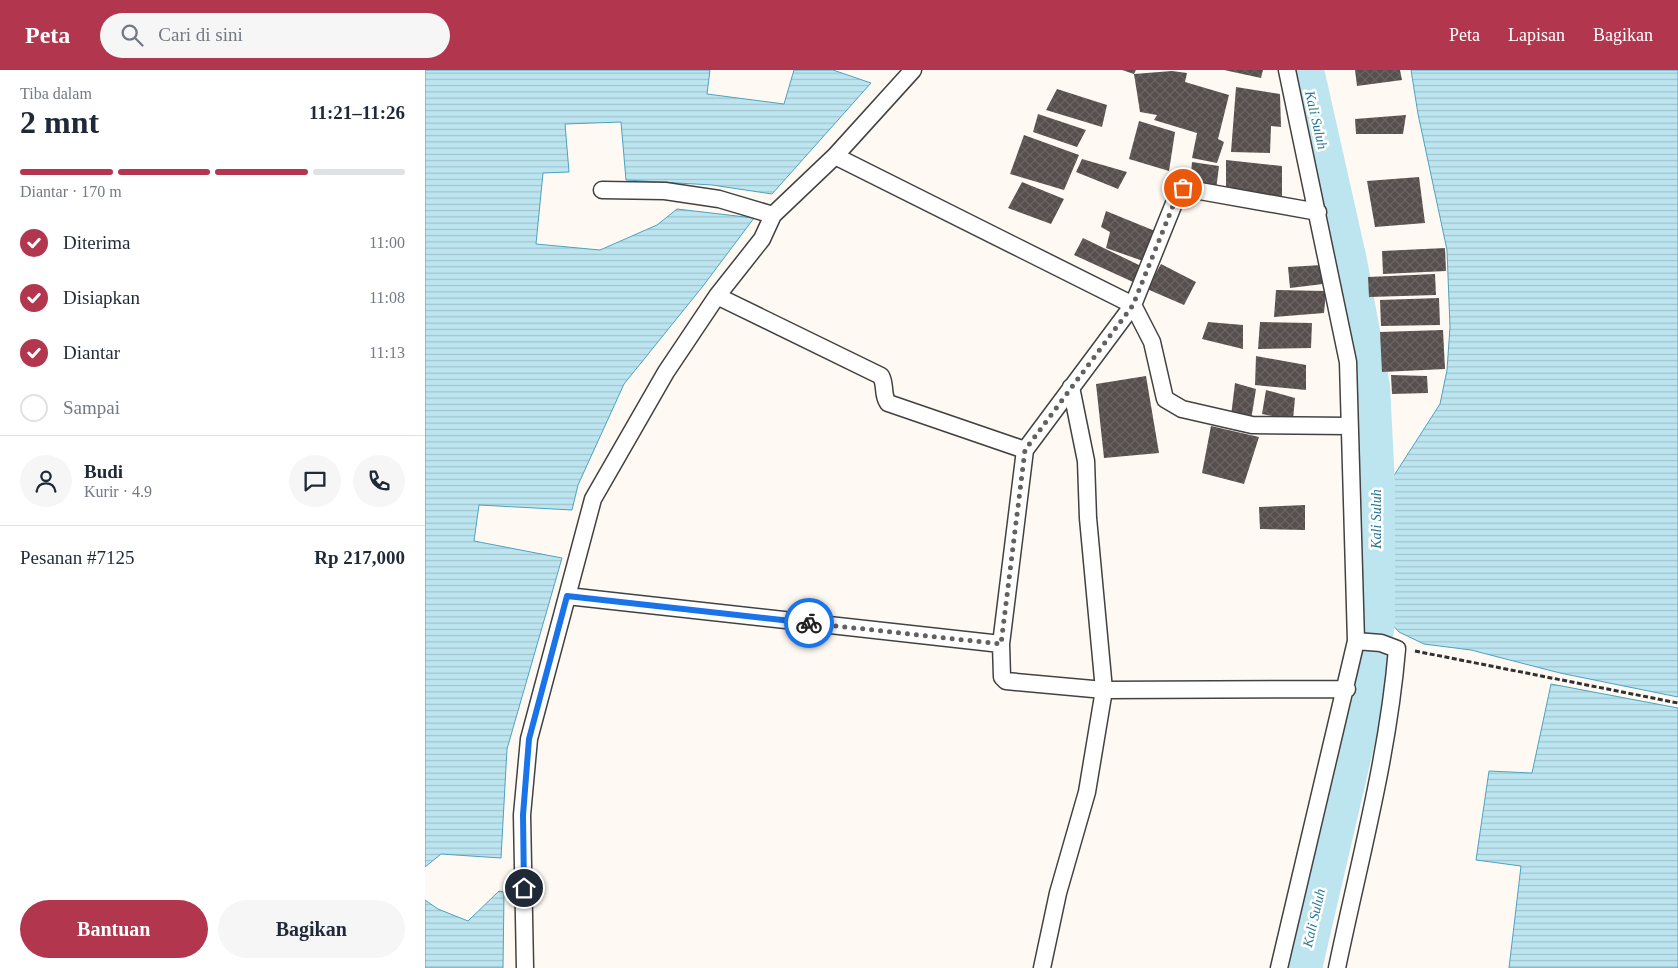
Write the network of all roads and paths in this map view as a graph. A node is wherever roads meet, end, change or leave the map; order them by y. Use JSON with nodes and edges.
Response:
{"nodes":[{"id":1,"x":913,"y":70,"type":"edge"},
{"id":2,"x":1287,"y":70,"type":"edge"},
{"id":3,"x":835,"y":156,"type":"junction"},
{"id":4,"x":603,"y":190,"type":"dead end"},
{"id":5,"x":1318,"y":212,"type":"junction"},
{"id":6,"x":773,"y":215,"type":"junction"},
{"id":7,"x":717,"y":296,"type":"junction"},
{"id":8,"x":1133,"y":305,"type":"junction"},
{"id":9,"x":1071,"y":387,"type":"junction"},
{"id":10,"x":1349,"y":426,"type":"junction"},
{"id":11,"x":1025,"y":450,"type":"junction"},
{"id":12,"x":567,"y":596,"type":"junction"},
{"id":13,"x":1360,"y":641,"type":"junction"},
{"id":14,"x":1001,"y":644,"type":"junction"},
{"id":15,"x":1397,"y":649,"type":"junction"},
{"id":16,"x":1347,"y":689,"type":"junction"},
{"id":17,"x":1104,"y":690,"type":"junction"},
{"id":18,"x":1678,"y":703,"type":"edge"},
{"id":19,"x":525,"y":968,"type":"edge"},
{"id":20,"x":1042,"y":968,"type":"edge"},
{"id":21,"x":1279,"y":968,"type":"edge"},
{"id":22,"x":1337,"y":968,"type":"edge"}],
"edges":[{"from":1,"to":3,"type":"street"},
{"from":2,"to":5,"type":"street"},
{"from":3,"to":6,"type":"street"},
{"from":3,"to":8,"type":"street"},
{"from":4,"to":6,"type":"street"},
{"from":5,"to":8,"type":"street"},
{"from":5,"to":10,"type":"street"},
{"from":6,"to":7,"type":"street"},
{"from":7,"to":11,"type":"street"},
{"from":7,"to":12,"type":"street"},
{"from":8,"to":9,"type":"street"},
{"from":8,"to":10,"type":"street"},
{"from":9,"to":11,"type":"street"},
{"from":9,"to":17,"type":"street"},
{"from":10,"to":13,"type":"street"},
{"from":11,"to":14,"type":"street"},
{"from":12,"to":14,"type":"street"},
{"from":12,"to":19,"type":"street"},
{"from":13,"to":15,"type":"street"},
{"from":13,"to":16,"type":"street"},
{"from":14,"to":17,"type":"street"},
{"from":15,"to":18,"type":"path"},
{"from":15,"to":22,"type":"street"},
{"from":16,"to":17,"type":"street"},
{"from":16,"to":21,"type":"street"},
{"from":17,"to":20,"type":"street"}]}
